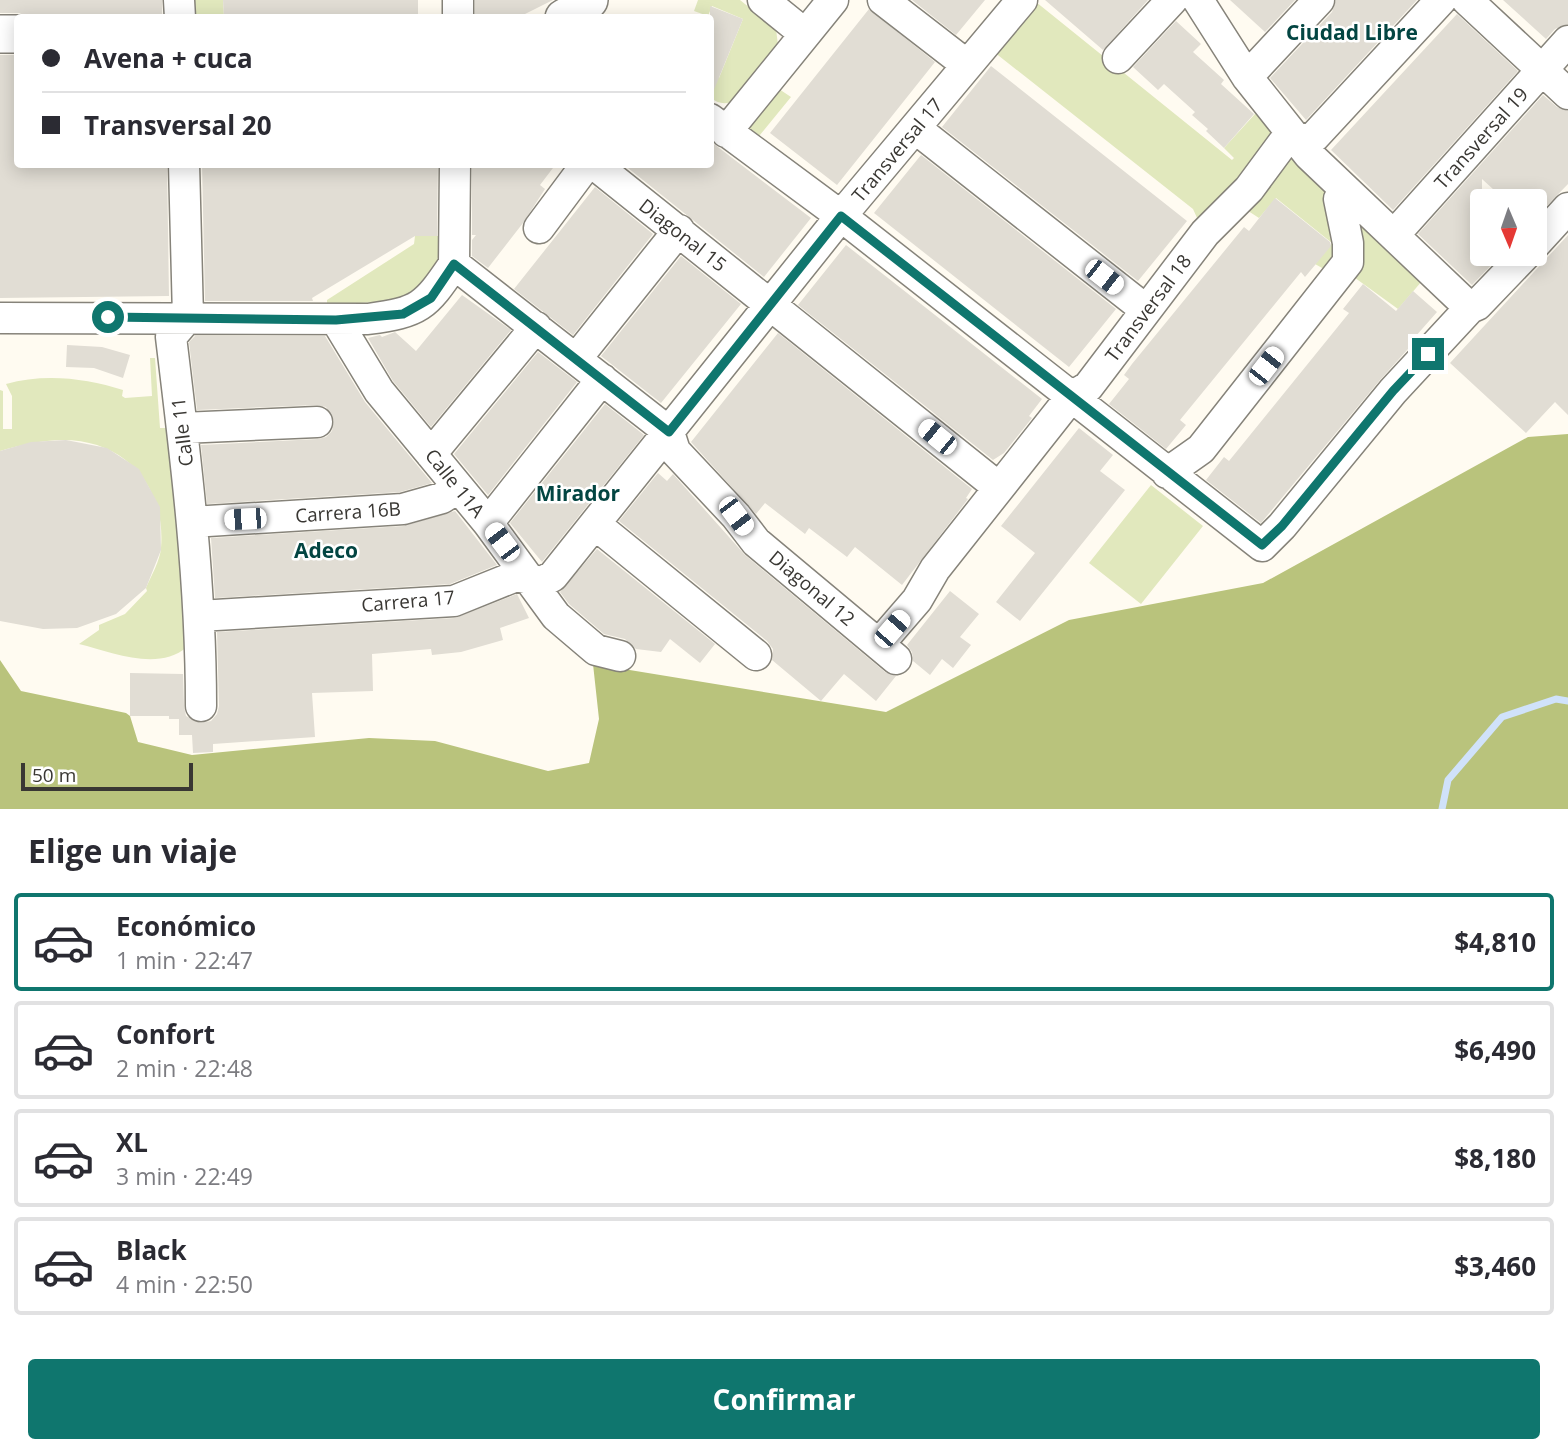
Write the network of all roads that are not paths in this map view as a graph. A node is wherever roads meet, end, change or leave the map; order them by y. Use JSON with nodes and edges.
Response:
{"nodes":[{"id":1,"x":833,"y":0,"type":"edge"},
{"id":2,"x":883,"y":0,"type":"edge"},
{"id":3,"x":1022,"y":0,"type":"edge"},
{"id":4,"x":1172,"y":0,"type":"edge"},
{"id":5,"x":1198,"y":0,"type":"edge"},
{"id":6,"x":1319,"y":0,"type":"edge"},
{"id":7,"x":1441,"y":0,"type":"edge"},
{"id":8,"x":1467,"y":0,"type":"edge"},
{"id":9,"x":772,"y":3,"type":"edge"},
{"id":10,"x":806,"y":34,"type":"junction"},
{"id":11,"x":1568,"y":41,"type":"edge"},
{"id":12,"x":1118,"y":58,"type":"dead end"},
{"id":13,"x":967,"y":65,"type":"junction"},
{"id":14,"x":1542,"y":69,"type":"junction"},
{"id":15,"x":1247,"y":77,"type":"junction"},
{"id":16,"x":1568,"y":94,"type":"edge"},
{"id":17,"x":718,"y":125,"type":"edge"},
{"id":18,"x":915,"y":128,"type":"junction"},
{"id":19,"x":1297,"y":140,"type":"junction"},
{"id":20,"x":184,"y":168,"type":"edge"},
{"id":21,"x":455,"y":168,"type":"edge"},
{"id":22,"x":583,"y":168,"type":"edge"},
{"id":23,"x":599,"y":168,"type":"edge"},
{"id":24,"x":1344,"y":191,"type":"junction"},
{"id":25,"x":1568,"y":208,"type":"edge"},
{"id":26,"x":841,"y":216,"type":"junction"},
{"id":27,"x":539,"y":228,"type":"dead end"},
{"id":28,"x":679,"y":230,"type":"junction"},
{"id":29,"x":1547,"y":231,"type":"edge"},
{"id":30,"x":1394,"y":235,"type":"junction"},
{"id":31,"x":454,"y":264,"type":"junction"},
{"id":32,"x":1514,"y":266,"type":"edge"},
{"id":33,"x":772,"y":305,"type":"junction"},
{"id":34,"x":1470,"y":309,"type":"junction"},
{"id":35,"x":1146,"y":310,"type":"junction"},
{"id":36,"x":188,"y":317,"type":"junction"},
{"id":37,"x":0,"y":318,"type":"edge"},
{"id":38,"x":336,"y":320,"type":"junction"},
{"id":39,"x":536,"y":327,"type":"junction"},
{"id":40,"x":576,"y":359,"type":"junction"},
{"id":41,"x":602,"y":379,"type":"junction"},
{"id":42,"x":1070,"y":397,"type":"junction"},
{"id":43,"x":317,"y":422,"type":"dead end"},
{"id":44,"x":182,"y":428,"type":"junction"},
{"id":45,"x":669,"y":432,"type":"junction"},
{"id":46,"x":431,"y":454,"type":"junction"},
{"id":47,"x":1167,"y":474,"type":"junction"},
{"id":48,"x":998,"y":487,"type":"junction"},
{"id":49,"x":458,"y":488,"type":"junction"},
{"id":50,"x":192,"y":522,"type":"junction"},
{"id":51,"x":488,"y":523,"type":"junction"},
{"id":52,"x":596,"y":525,"type":"junction"},
{"id":53,"x":530,"y":579,"type":"junction"},
{"id":54,"x":200,"y":617,"type":"junction"},
{"id":55,"x":887,"y":652,"type":"joint"},
{"id":56,"x":756,"y":655,"type":"dead end"},
{"id":57,"x":620,"y":656,"type":"dead end"},
{"id":58,"x":201,"y":706,"type":"dead end"}],
"edges":[{"from":1,"to":10,"type":"street"},
{"from":2,"to":13,"type":"street"},
{"from":3,"to":13,"type":"street","name":"Transversal 17"},
{"from":4,"to":12,"type":"street"},
{"from":5,"to":15,"type":"street"},
{"from":6,"to":15,"type":"street"},
{"from":7,"to":19,"type":"street","name":"Transversal 18"},
{"from":8,"to":14,"type":"street"},
{"from":9,"to":10,"type":"street"},
{"from":10,"to":17,"type":"street"},
{"from":11,"to":14,"type":"street","name":"Transversal 19"},
{"from":13,"to":18,"type":"street","name":"Transversal 17"},
{"from":14,"to":16,"type":"street"},
{"from":14,"to":30,"type":"street","name":"Transversal 19"},
{"from":15,"to":19,"type":"street"},
{"from":17,"to":26,"type":"street"},
{"from":18,"to":26,"type":"street","name":"Transversal 17"},
{"from":18,"to":35,"type":"street"},
{"from":19,"to":24,"type":"street"},
{"from":19,"to":35,"type":"street","name":"Transversal 18"},
{"from":20,"to":36,"type":"street"},
{"from":21,"to":31,"type":"street"},
{"from":22,"to":27,"type":"street"},
{"from":23,"to":28,"type":"street","name":"Diagonal 15"},
{"from":24,"to":30,"type":"street"},
{"from":24,"to":47,"type":"street"},
{"from":25,"to":29,"type":"street"},
{"from":26,"to":33,"type":"street","name":"Transversal 17"},
{"from":26,"to":42,"type":"street"},
{"from":28,"to":33,"type":"street","name":"Diagonal 15"},
{"from":28,"to":40,"type":"street"},
{"from":30,"to":34,"type":"street"},
{"from":31,"to":38,"type":"street"},
{"from":31,"to":39,"type":"street","name":"Diagonal 12"},
{"from":32,"to":34,"type":"street"},
{"from":33,"to":45,"type":"street","name":"Transversal 17"},
{"from":33,"to":48,"type":"street","name":"Diagonal 15"},
{"from":34,"to":47,"type":"street"},
{"from":35,"to":42,"type":"street","name":"Transversal 18"},
{"from":36,"to":37,"type":"street"},
{"from":36,"to":38,"type":"street"},
{"from":36,"to":44,"type":"street","name":"Calle 11"},
{"from":38,"to":46,"type":"street","name":"Calle 11A"},
{"from":39,"to":40,"type":"street","name":"Diagonal 12"},
{"from":39,"to":46,"type":"street"},
{"from":40,"to":41,"type":"street","name":"Diagonal 12"},
{"from":41,"to":45,"type":"street","name":"Diagonal 12"},
{"from":41,"to":51,"type":"street"},
{"from":42,"to":47,"type":"street"},
{"from":42,"to":48,"type":"street","name":"Transversal 18"},
{"from":43,"to":44,"type":"street"},
{"from":44,"to":50,"type":"street","name":"Calle 11"},
{"from":45,"to":52,"type":"street","name":"Carrera 17"},
{"from":45,"to":55,"type":"street","name":"Diagonal 12"},
{"from":46,"to":49,"type":"street","name":"Calle 11A"},
{"from":48,"to":55,"type":"street","name":"Transversal 18"},
{"from":49,"to":50,"type":"street","name":"Carrera 16B"},
{"from":49,"to":51,"type":"street","name":"Calle 11A"},
{"from":50,"to":54,"type":"street","name":"Calle 11"},
{"from":51,"to":53,"type":"street","name":"Calle 11A"},
{"from":52,"to":53,"type":"street","name":"Carrera 17"},
{"from":52,"to":56,"type":"street"},
{"from":53,"to":54,"type":"street","name":"Carrera 17"},
{"from":53,"to":57,"type":"street","name":"Calle 11A"},
{"from":54,"to":58,"type":"street","name":"Calle 11"}]}
